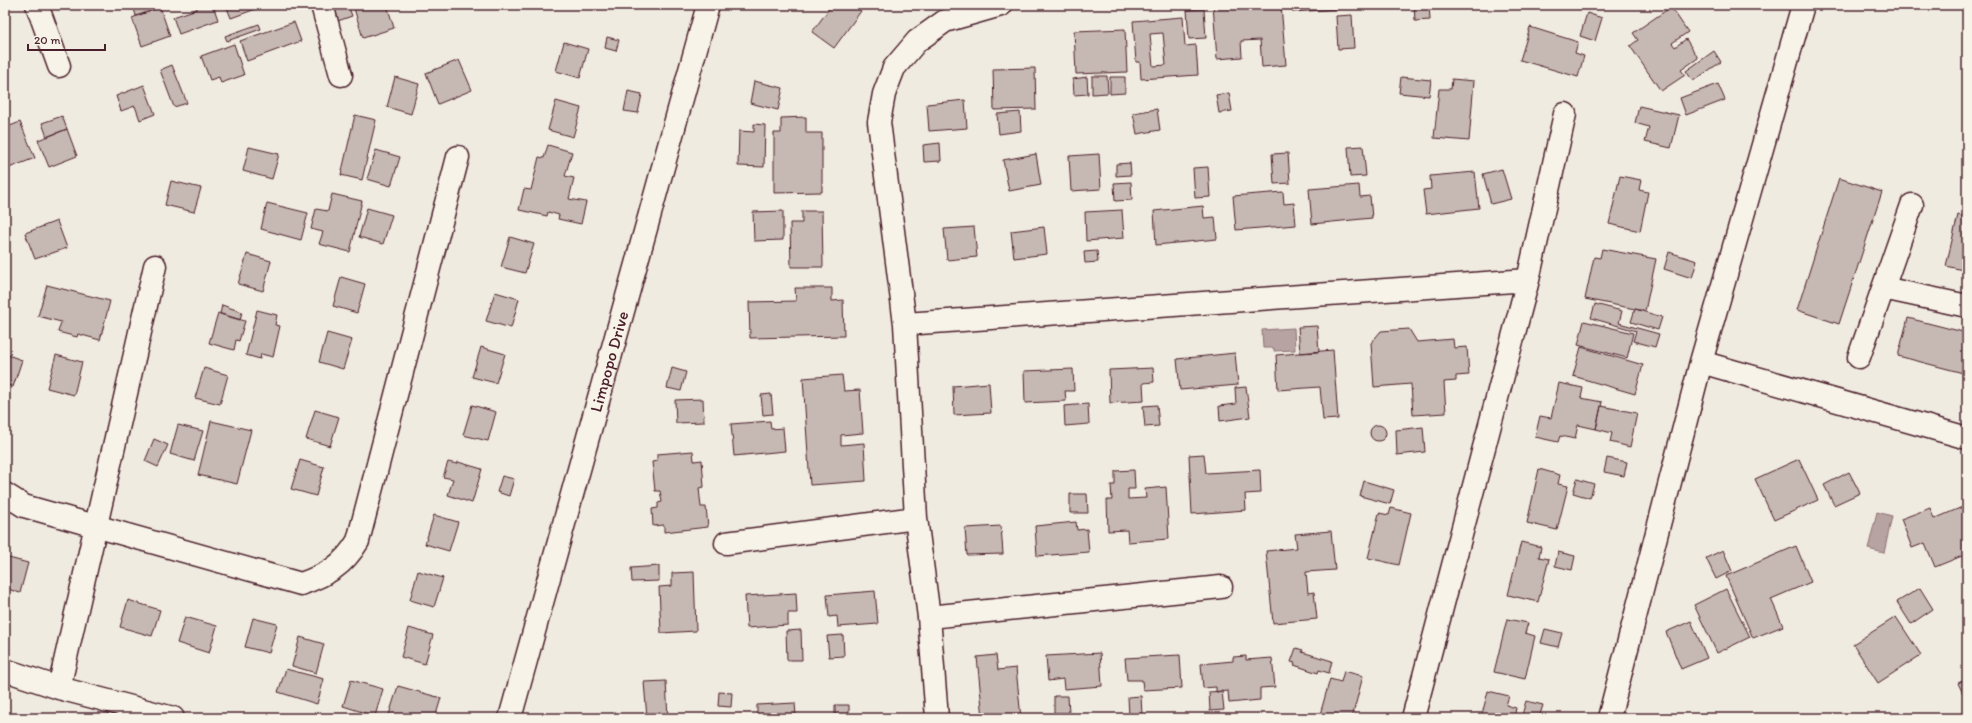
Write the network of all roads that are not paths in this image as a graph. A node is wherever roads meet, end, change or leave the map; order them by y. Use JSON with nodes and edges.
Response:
{"nodes":[{"id":1,"x":37,"y":5,"type":"edge"},
{"id":2,"x":322,"y":5,"type":"edge"},
{"id":3,"x":708,"y":5,"type":"edge"},
{"id":4,"x":1002,"y":5,"type":"edge"},
{"id":5,"x":1803,"y":5,"type":"edge"},
{"id":6,"x":59,"y":66,"type":"dead end"},
{"id":7,"x":341,"y":75,"type":"dead end"},
{"id":8,"x":1565,"y":114,"type":"dead end"},
{"id":9,"x":458,"y":157,"type":"dead end"},
{"id":10,"x":1912,"y":205,"type":"dead end"},
{"id":11,"x":155,"y":266,"type":"dead end"},
{"id":12,"x":1528,"y":280,"type":"junction"},
{"id":13,"x":1883,"y":288,"type":"junction"},
{"id":14,"x":1967,"y":306,"type":"edge"},
{"id":15,"x":905,"y":324,"type":"junction"},
{"id":16,"x":1860,"y":357,"type":"dead end"},
{"id":17,"x":1701,"y":362,"type":"junction"},
{"id":18,"x":1967,"y":438,"type":"edge"},
{"id":19,"x":5,"y":494,"type":"edge"},
{"id":20,"x":916,"y":518,"type":"junction"},
{"id":21,"x":96,"y":526,"type":"junction"},
{"id":22,"x":726,"y":543,"type":"dead end"},
{"id":23,"x":1221,"y":587,"type":"dead end"},
{"id":24,"x":929,"y":617,"type":"junction"},
{"id":25,"x":5,"y":670,"type":"edge"},
{"id":26,"x":59,"y":688,"type":"junction"},
{"id":27,"x":174,"y":718,"type":"edge"},
{"id":28,"x":510,"y":718,"type":"edge"},
{"id":29,"x":937,"y":718,"type":"edge"},
{"id":30,"x":1413,"y":718,"type":"edge"},
{"id":31,"x":1609,"y":718,"type":"edge"}],
"edges":[{"from":1,"to":6,"type":"street"},
{"from":2,"to":7,"type":"street"},
{"from":3,"to":28,"type":"street","name":"Limpopo Drive"},
{"from":4,"to":15,"type":"street"},
{"from":5,"to":17,"type":"street"},
{"from":8,"to":12,"type":"street"},
{"from":9,"to":21,"type":"street"},
{"from":10,"to":13,"type":"street"},
{"from":11,"to":21,"type":"street"},
{"from":12,"to":15,"type":"street"},
{"from":12,"to":30,"type":"street"},
{"from":13,"to":14,"type":"street"},
{"from":13,"to":16,"type":"street"},
{"from":15,"to":20,"type":"street"},
{"from":17,"to":18,"type":"street"},
{"from":17,"to":31,"type":"street"},
{"from":19,"to":21,"type":"street"},
{"from":20,"to":22,"type":"street"},
{"from":20,"to":24,"type":"street"},
{"from":21,"to":26,"type":"street"},
{"from":23,"to":24,"type":"street"},
{"from":24,"to":29,"type":"street"},
{"from":25,"to":26,"type":"street"},
{"from":26,"to":27,"type":"street"}]}
